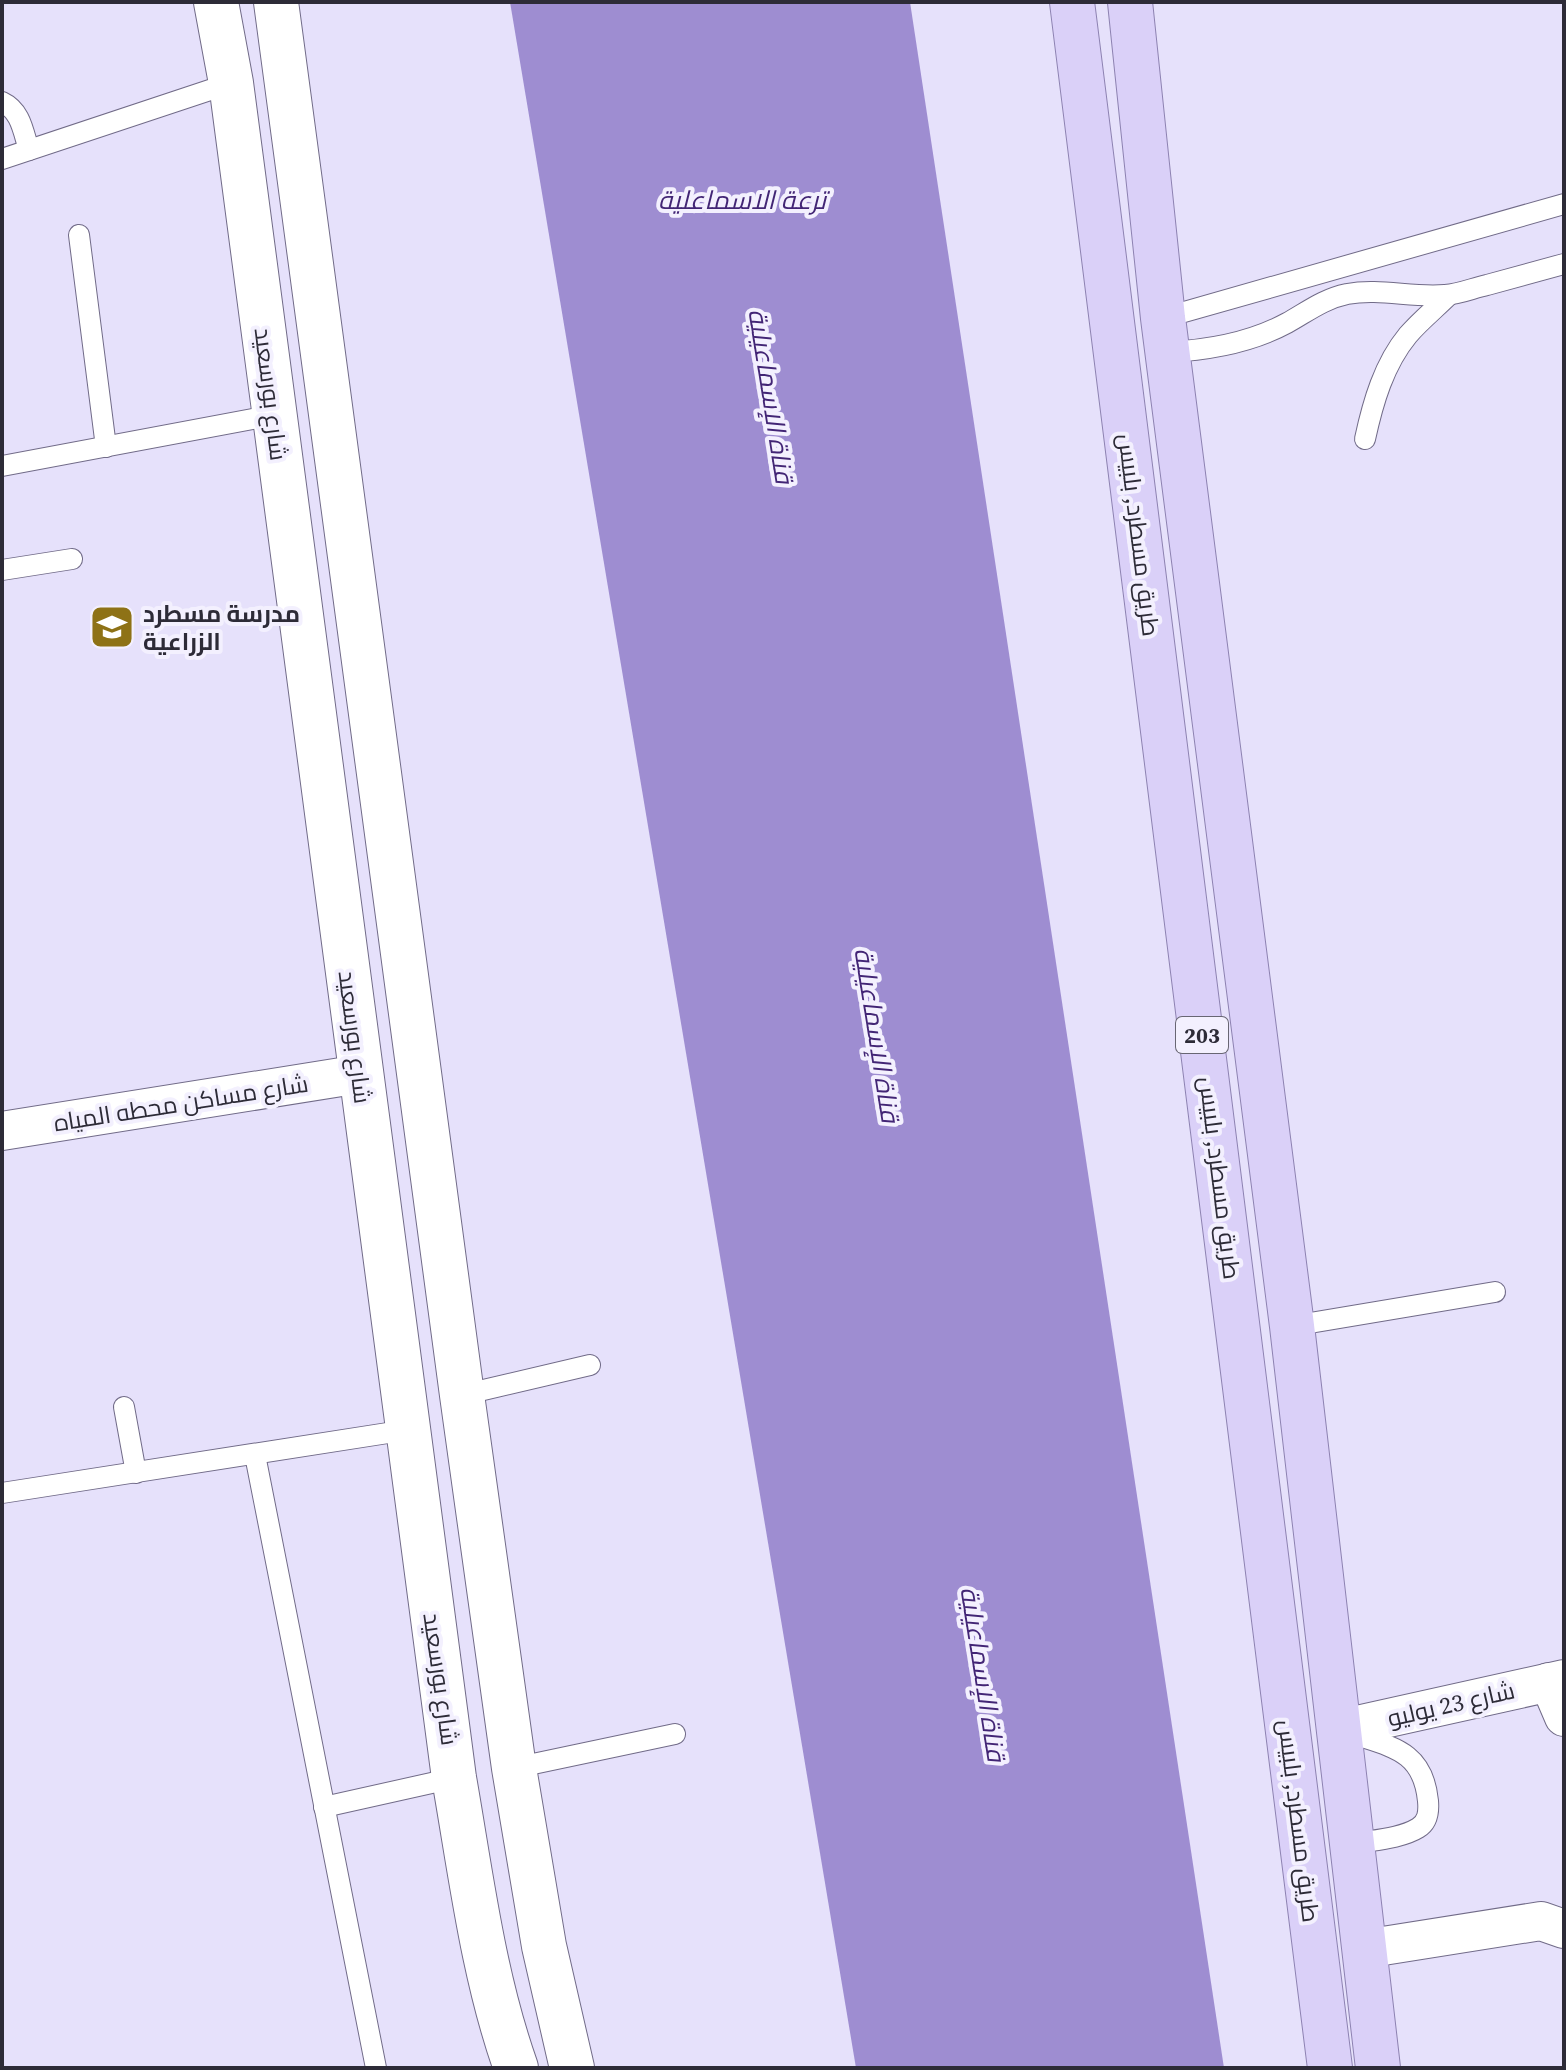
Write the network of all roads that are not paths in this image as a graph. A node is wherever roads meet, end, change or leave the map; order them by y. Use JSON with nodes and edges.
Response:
{"nodes":[{"id":1,"x":216,"y":2,"type":"edge"},
{"id":2,"x":276,"y":2,"type":"edge"},
{"id":3,"x":1072,"y":2,"type":"edge"},
{"id":4,"x":1130,"y":2,"type":"edge"},
{"id":5,"x":231,"y":83,"type":"junction"},
{"id":6,"x":2,"y":102,"type":"edge"},
{"id":7,"x":29,"y":150,"type":"junction"},
{"id":8,"x":2,"y":159,"type":"edge"},
{"id":9,"x":1564,"y":204,"type":"edge"},
{"id":10,"x":79,"y":235,"type":"dead end"},
{"id":11,"x":1564,"y":264,"type":"edge"},
{"id":12,"x":1341,"y":268,"type":"junction"},
{"id":13,"x":1348,"y":294,"type":"junction"},
{"id":14,"x":1449,"y":295,"type":"junction"},
{"id":15,"x":1166,"y":335,"type":"junction"},
{"id":16,"x":274,"y":415,"type":"junction"},
{"id":17,"x":1365,"y":439,"type":"dead end"},
{"id":18,"x":106,"y":447,"type":"junction"},
{"id":19,"x":2,"y":466,"type":"edge"},
{"id":20,"x":72,"y":559,"type":"dead end"},
{"id":21,"x":2,"y":570,"type":"edge"},
{"id":22,"x":360,"y":1074,"type":"junction"},
{"id":23,"x":2,"y":1131,"type":"edge"},
{"id":24,"x":1495,"y":1292,"type":"dead end"},
{"id":25,"x":1292,"y":1326,"type":"junction"},
{"id":26,"x":590,"y":1365,"type":"dead end"},
{"id":27,"x":462,"y":1395,"type":"junction"},
{"id":28,"x":124,"y":1407,"type":"dead end"},
{"id":29,"x":407,"y":1430,"type":"junction"},
{"id":30,"x":255,"y":1455,"type":"junction"},
{"id":31,"x":136,"y":1473,"type":"junction"},
{"id":32,"x":2,"y":1493,"type":"edge"},
{"id":33,"x":1548,"y":1683,"type":"edge"},
{"id":34,"x":1564,"y":1717,"type":"edge"},
{"id":35,"x":1339,"y":1729,"type":"junction"},
{"id":36,"x":675,"y":1734,"type":"dead end"},
{"id":37,"x":514,"y":1768,"type":"junction"},
{"id":38,"x":454,"y":1778,"type":"junction"},
{"id":39,"x":324,"y":1807,"type":"junction"},
{"id":40,"x":1352,"y":1844,"type":"junction"},
{"id":41,"x":1564,"y":1929,"type":"edge"},
{"id":42,"x":1364,"y":1949,"type":"junction"},
{"id":43,"x":376,"y":2068,"type":"edge"},
{"id":44,"x":516,"y":2068,"type":"edge"},
{"id":45,"x":572,"y":2068,"type":"edge"},
{"id":46,"x":1330,"y":2068,"type":"edge"},
{"id":47,"x":1378,"y":2068,"type":"edge"}],
"edges":[{"from":1,"to":5,"type":"main road","name":"شارع بورسعيد"},
{"from":2,"to":27,"type":"main road"},
{"from":3,"to":46,"type":"main road","name":"طريق مسطرد, بلبيس","number":"203"},
{"from":4,"to":15,"type":"main road","name":"طريق مسطرد, بلبيس","number":"203"},
{"from":5,"to":7,"type":"lane"},
{"from":5,"to":16,"type":"main road","name":"شارع بورسعيد"},
{"from":6,"to":7,"type":"lane"},
{"from":7,"to":8,"type":"lane"},
{"from":9,"to":12,"type":"lane"},
{"from":10,"to":18,"type":"lane"},
{"from":11,"to":14,"type":"lane"},
{"from":12,"to":13,"type":"lane"},
{"from":12,"to":15,"type":"lane"},
{"from":13,"to":14,"type":"lane"},
{"from":13,"to":15,"type":"lane"},
{"from":14,"to":17,"type":"lane"},
{"from":15,"to":25,"type":"main road","name":"طريق مسطرد, بلبيس","number":"203"},
{"from":16,"to":18,"type":"lane"},
{"from":16,"to":22,"type":"main road","name":"شارع بورسعيد"},
{"from":18,"to":19,"type":"lane"},
{"from":20,"to":21,"type":"lane"},
{"from":22,"to":23,"type":"street","name":"شارع مساكن محطه المياه"},
{"from":22,"to":29,"type":"main road","name":"شارع بورسعيد"},
{"from":24,"to":25,"type":"lane"},
{"from":25,"to":35,"type":"main road","name":"طريق مسطرد, بلبيس","number":"203"},
{"from":26,"to":27,"type":"lane"},
{"from":27,"to":37,"type":"main road"},
{"from":28,"to":31,"type":"lane"},
{"from":29,"to":30,"type":"lane"},
{"from":29,"to":38,"type":"main road","name":"شارع بورسعيد"},
{"from":30,"to":31,"type":"lane"},
{"from":30,"to":39,"type":"lane"},
{"from":31,"to":32,"type":"lane"},
{"from":33,"to":34,"type":"street"},
{"from":33,"to":35,"type":"street","name":"شارع 23 يوليو"},
{"from":35,"to":40,"type":"main road","name":"طريق مسطرد, بلبيس","number":"203"},
{"from":35,"to":40,"type":"lane"},
{"from":36,"to":37,"type":"lane"},
{"from":37,"to":45,"type":"main road"},
{"from":38,"to":39,"type":"lane"},
{"from":38,"to":44,"type":"main road","name":"شارع بورسعيد"},
{"from":39,"to":43,"type":"lane"},
{"from":40,"to":42,"type":"main road","name":"طريق مسطرد, بلبيس","number":"203"},
{"from":41,"to":42,"type":"street"},
{"from":42,"to":47,"type":"main road","name":"طريق مسطرد, بلبيس","number":"203"}]}
